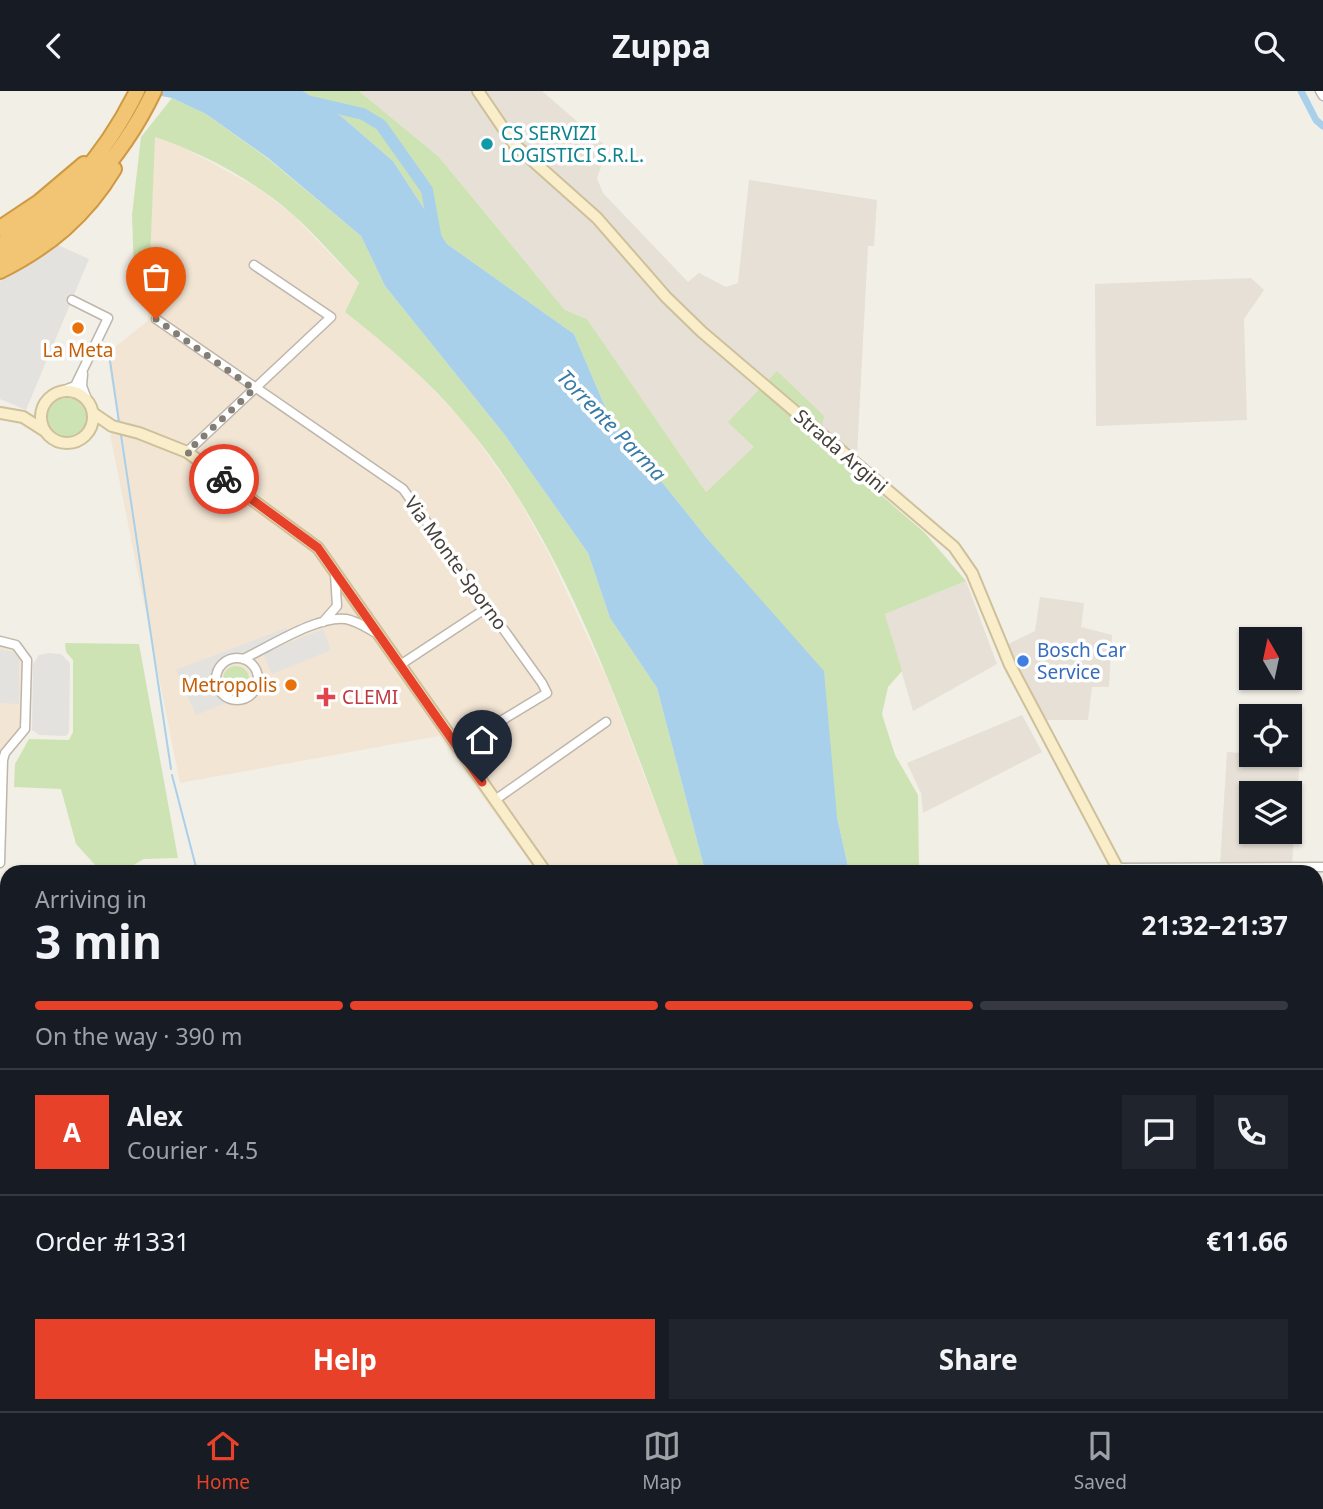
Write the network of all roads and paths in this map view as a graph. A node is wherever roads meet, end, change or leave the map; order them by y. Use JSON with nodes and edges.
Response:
{"nodes":[{"id":1,"x":478,"y":91,"type":"edge"},
{"id":2,"x":1320,"y":91,"type":"edge"},
{"id":3,"x":1323,"y":96,"type":"edge"},
{"id":4,"x":140,"y":98,"type":"edge"},
{"id":5,"x":139,"y":120,"type":"junction"},
{"id":6,"x":0,"y":229,"type":"edge"},
{"id":7,"x":0,"y":244,"type":"edge"},
{"id":8,"x":0,"y":256,"type":"edge"},
{"id":9,"x":254,"y":265,"type":"dead end"},
{"id":10,"x":0,"y":271,"type":"edge"},
{"id":11,"x":72,"y":300,"type":"dead end"},
{"id":12,"x":156,"y":319,"type":"dead end"},
{"id":13,"x":84,"y":368,"type":"junction"},
{"id":14,"x":254,"y":389,"type":"junction"},
{"id":15,"x":62,"y":391,"type":"junction"},
{"id":16,"x":88,"y":401,"type":"junction"},
{"id":17,"x":42,"y":409,"type":"junction"},
{"id":18,"x":93,"y":413,"type":"junction"},
{"id":19,"x":0,"y":414,"type":"edge"},
{"id":20,"x":23,"y":417,"type":"junction"},
{"id":21,"x":112,"y":426,"type":"junction"},
{"id":22,"x":45,"y":432,"type":"junction"},
{"id":23,"x":89,"y":432,"type":"junction"},
{"id":24,"x":187,"y":452,"type":"junction"},
{"id":25,"x":334,"y":571,"type":"junction"},
{"id":26,"x":358,"y":603,"type":"junction"},
{"id":27,"x":337,"y":606,"type":"junction"},
{"id":28,"x":488,"y":607,"type":"junction"},
{"id":29,"x":345,"y":619,"type":"junction"},
{"id":30,"x":321,"y":623,"type":"junction"},
{"id":31,"x":378,"y":635,"type":"junction"},
{"id":32,"x":0,"y":641,"type":"edge"},
{"id":33,"x":259,"y":651,"type":"junction"},
{"id":34,"x":243,"y":659,"type":"junction"},
{"id":35,"x":400,"y":665,"type":"junction"},
{"id":36,"x":256,"y":669,"type":"junction"},
{"id":37,"x":606,"y":722,"type":"dead end"},
{"id":38,"x":458,"y":747,"type":"junction"},
{"id":39,"x":495,"y":800,"type":"junction"},
{"id":40,"x":0,"y":863,"type":"edge"},
{"id":41,"x":541,"y":865,"type":"edge"},
{"id":42,"x":1115,"y":865,"type":"edge"}],
"edges":[{"from":1,"to":42,"type":"main road","name":"Strada Argini"},
{"from":2,"to":3,"type":"street"},
{"from":4,"to":5,"type":"highway"},
{"from":4,"to":6,"type":"highway"},
{"from":4,"to":7,"type":"highway"},
{"from":5,"to":8,"type":"highway"},
{"from":5,"to":10,"type":"highway"},
{"from":9,"to":14,"type":"street"},
{"from":11,"to":13,"type":"street"},
{"from":12,"to":14,"type":"street","name":"Via Monte Sporno"},
{"from":13,"to":15,"type":"street"},
{"from":13,"to":16,"type":"street"},
{"from":14,"to":24,"type":"street"},
{"from":14,"to":28,"type":"street","name":"Via Monte Sporno"},
{"from":15,"to":16,"type":"main road"},
{"from":15,"to":17,"type":"main road"},
{"from":16,"to":18,"type":"main road"},
{"from":17,"to":20,"type":"main road"},
{"from":17,"to":22,"type":"main road"},
{"from":18,"to":21,"type":"main road"},
{"from":18,"to":23,"type":"main road"},
{"from":19,"to":20,"type":"main road"},
{"from":20,"to":22,"type":"main road"},
{"from":21,"to":23,"type":"main road"},
{"from":21,"to":24,"type":"main road"},
{"from":22,"to":23,"type":"main road"},
{"from":24,"to":25,"type":"main road"},
{"from":25,"to":26,"type":"main road"},
{"from":25,"to":27,"type":"street"},
{"from":26,"to":27,"type":"street"},
{"from":26,"to":29,"type":"street"},
{"from":26,"to":31,"type":"main road"},
{"from":27,"to":30,"type":"street"},
{"from":28,"to":35,"type":"street"},
{"from":28,"to":38,"type":"street","name":"Via Monte Sporno"},
{"from":29,"to":30,"type":"street"},
{"from":29,"to":31,"type":"street"},
{"from":30,"to":33,"type":"street"},
{"from":31,"to":35,"type":"main road"},
{"from":32,"to":40,"type":"street"},
{"from":33,"to":34,"type":"street"},
{"from":33,"to":36,"type":"street"},
{"from":34,"to":36,"type":"street"},
{"from":34,"to":36,"type":"street"},
{"from":35,"to":38,"type":"main road"},
{"from":37,"to":39,"type":"street"},
{"from":38,"to":39,"type":"main road"},
{"from":39,"to":41,"type":"main road"}]}
